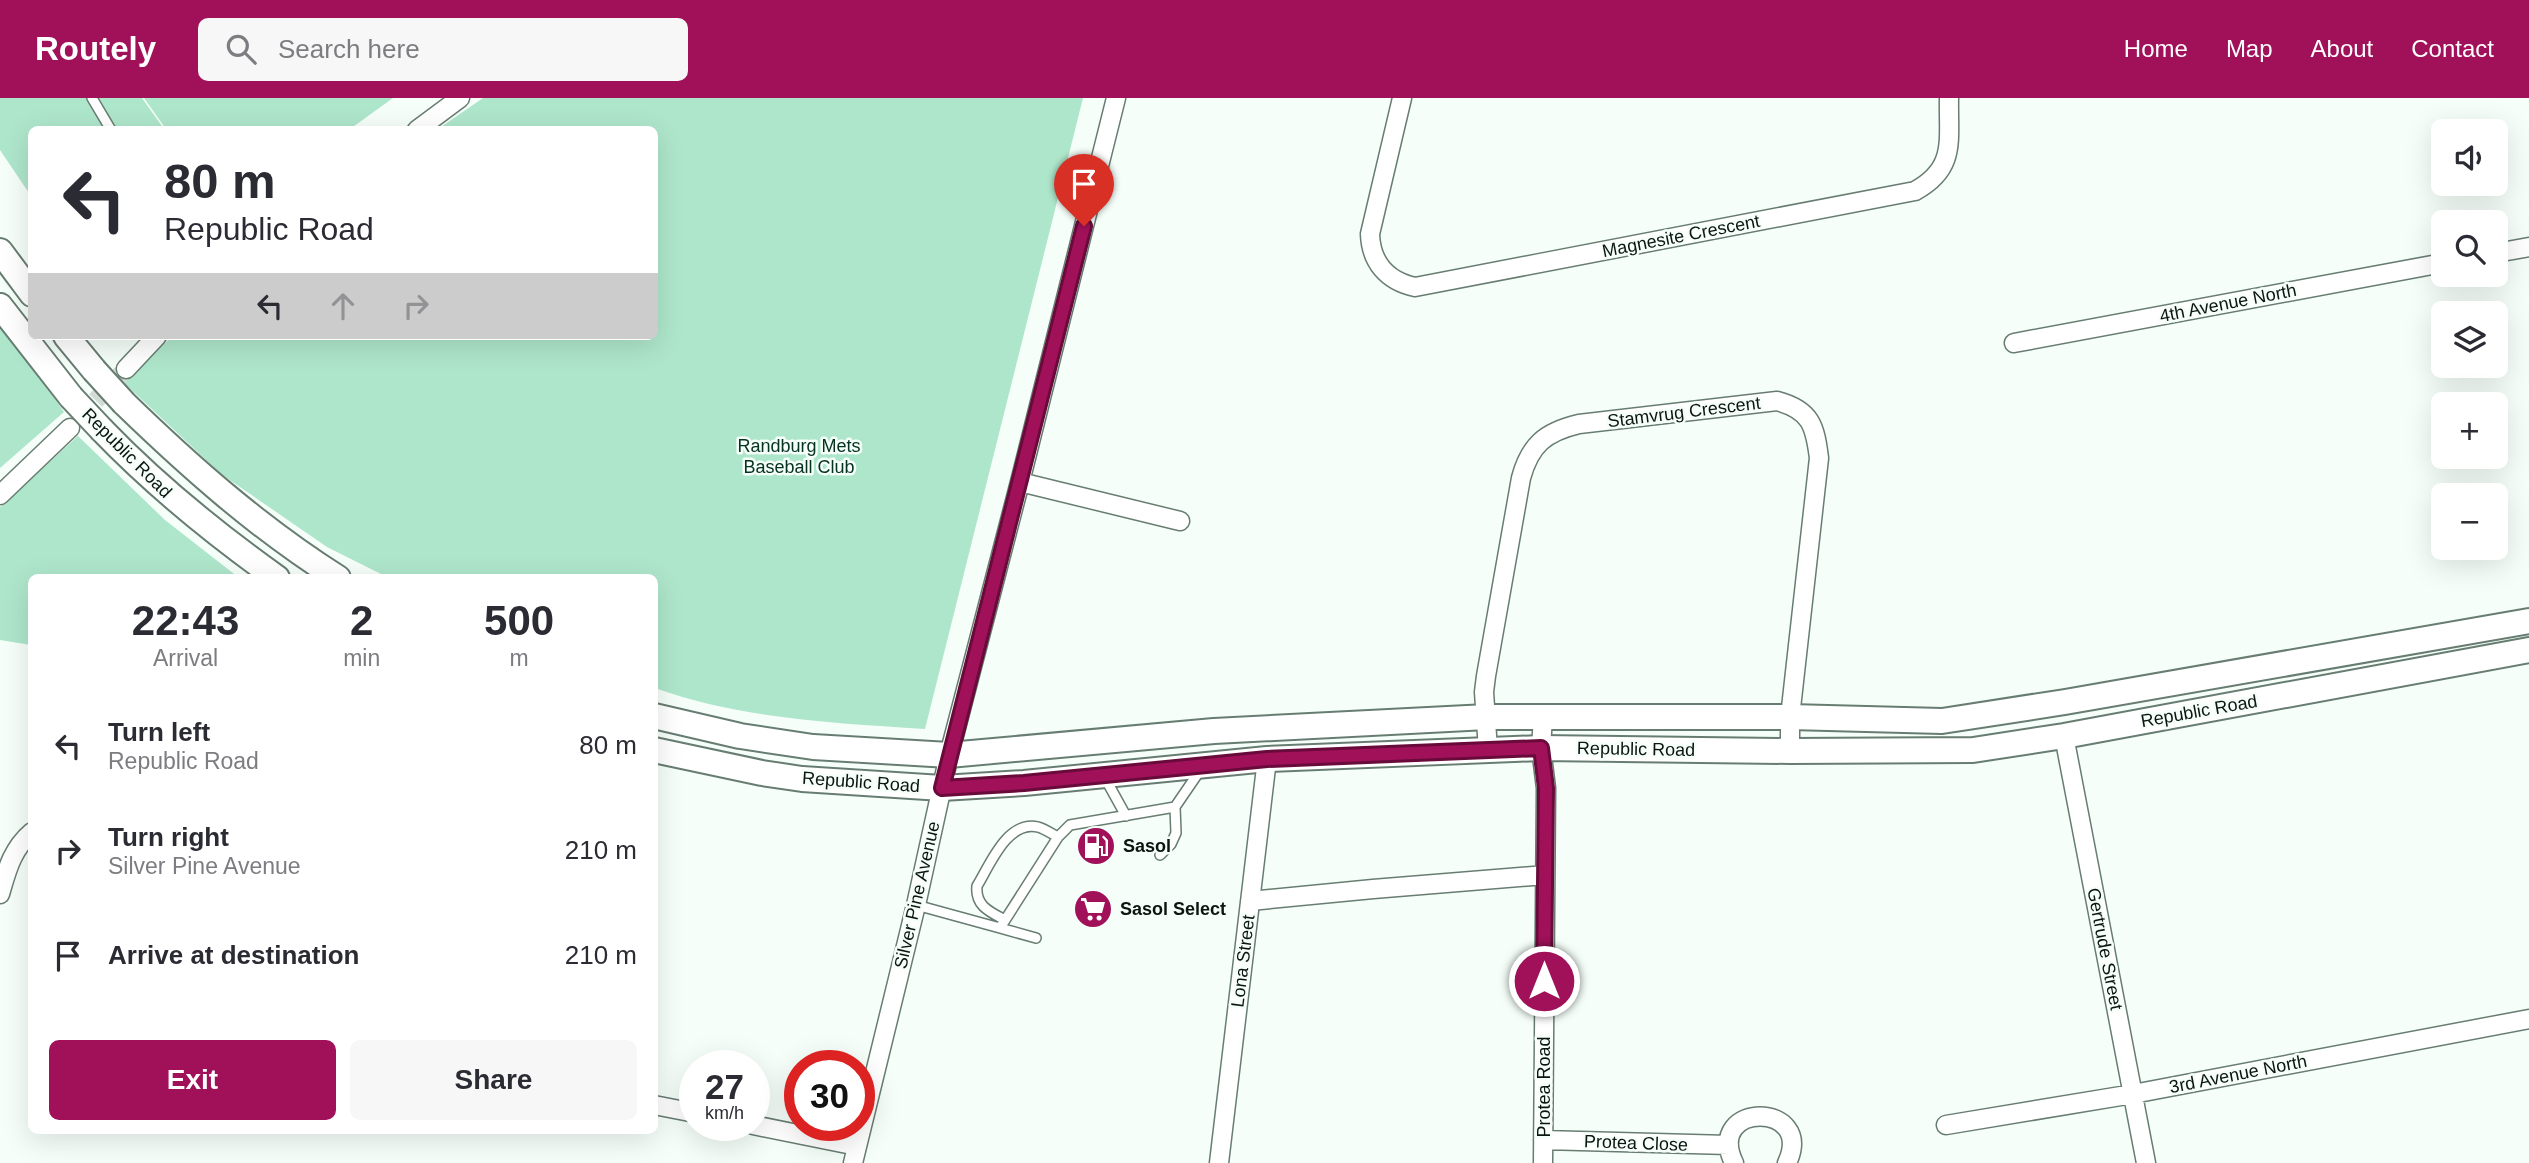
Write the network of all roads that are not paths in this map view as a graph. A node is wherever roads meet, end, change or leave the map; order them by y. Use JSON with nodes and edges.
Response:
{"nodes":[{"id":1,"x":92,"y":98,"type":"edge"},
{"id":2,"x":460,"y":98,"type":"edge"},
{"id":3,"x":1116,"y":98,"type":"edge"},
{"id":4,"x":1402,"y":98,"type":"edge"},
{"id":5,"x":1949,"y":98,"type":"edge"},
{"id":6,"x":109,"y":126,"type":"edge"},
{"id":7,"x":422,"y":126,"type":"edge"},
{"id":8,"x":2529,"y":247,"type":"edge"},
{"id":9,"x":0,"y":251,"type":"edge"},
{"id":10,"x":2508,"y":251,"type":"edge"},
{"id":11,"x":2431,"y":265,"type":"edge"},
{"id":12,"x":28,"y":289,"type":"edge"},
{"id":13,"x":0,"y":306,"type":"edge"},
{"id":14,"x":69,"y":340,"type":"edge"},
{"id":15,"x":153,"y":340,"type":"edge"},
{"id":16,"x":2014,"y":343,"type":"dead end"},
{"id":17,"x":126,"y":369,"type":"tunnel mouth"},
{"id":18,"x":70,"y":428,"type":"tunnel mouth"},
{"id":19,"x":1020,"y":482,"type":"junction"},
{"id":20,"x":0,"y":495,"type":"edge"},
{"id":21,"x":1180,"y":521,"type":"dead end"},
{"id":22,"x":272,"y":574,"type":"edge"},
{"id":23,"x":332,"y":574,"type":"edge"},
{"id":24,"x":2529,"y":621,"type":"edge"},
{"id":25,"x":2529,"y":650,"type":"edge"},
{"id":26,"x":658,"y":717,"type":"edge"},
{"id":27,"x":1487,"y":717,"type":"junction"},
{"id":28,"x":1543,"y":717,"type":"junction"},
{"id":29,"x":1790,"y":717,"type":"junction"},
{"id":30,"x":2064,"y":736,"type":"junction"},
{"id":31,"x":1541,"y":748,"type":"junction"},
{"id":32,"x":1488,"y":750,"type":"junction"},
{"id":33,"x":658,"y":751,"type":"edge"},
{"id":34,"x":1790,"y":751,"type":"junction"},
{"id":35,"x":949,"y":755,"type":"junction"},
{"id":36,"x":1267,"y":759,"type":"junction"},
{"id":37,"x":1205,"y":764,"type":"junction"},
{"id":38,"x":1103,"y":774,"type":"junction"},
{"id":39,"x":942,"y":788,"type":"junction"},
{"id":40,"x":1175,"y":807,"type":"junction"},
{"id":41,"x":1126,"y":816,"type":"junction"},
{"id":42,"x":28,"y":835,"type":"edge"},
{"id":43,"x":1058,"y":837,"type":"junction"},
{"id":44,"x":1160,"y":855,"type":"dead end"},
{"id":45,"x":1545,"y":875,"type":"junction"},
{"id":46,"x":0,"y":894,"type":"edge"},
{"id":47,"x":1250,"y":901,"type":"junction"},
{"id":48,"x":916,"y":905,"type":"junction"},
{"id":49,"x":1003,"y":924,"type":"junction"},
{"id":50,"x":1036,"y":938,"type":"dead end"},
{"id":51,"x":2529,"y":1019,"type":"edge"},
{"id":52,"x":2133,"y":1094,"type":"junction"},
{"id":53,"x":658,"y":1106,"type":"edge"},
{"id":54,"x":679,"y":1110,"type":"edge"},
{"id":55,"x":1946,"y":1125,"type":"dead end"},
{"id":56,"x":770,"y":1130,"type":"edge"},
{"id":57,"x":1543,"y":1140,"type":"junction"},
{"id":58,"x":1729,"y":1145,"type":"junction"},
{"id":59,"x":855,"y":1154,"type":"edge"},
{"id":60,"x":1219,"y":1163,"type":"edge"},
{"id":61,"x":1543,"y":1163,"type":"edge"},
{"id":62,"x":1734,"y":1163,"type":"edge"},
{"id":63,"x":1787,"y":1163,"type":"edge"},
{"id":64,"x":2146,"y":1163,"type":"edge"}],
"edges":[{"from":1,"to":6,"type":"lane"},
{"from":2,"to":7,"type":"street"},
{"from":3,"to":19,"type":"street","name":"Silver Pine Avenue"},
{"from":4,"to":5,"type":"street","name":"Magnesite Crescent"},
{"from":8,"to":10,"type":"street"},
{"from":9,"to":12,"type":"main road"},
{"from":11,"to":16,"type":"street","name":"4th Avenue North"},
{"from":13,"to":22,"type":"main road","name":"Republic Road","bridge":true},
{"from":14,"to":23,"type":"main road","name":"Republic Road","bridge":true},
{"from":15,"to":17,"type":"street"},
{"from":18,"to":20,"type":"street"},
{"from":19,"to":21,"type":"street"},
{"from":19,"to":35,"type":"street","name":"Silver Pine Avenue"},
{"from":24,"to":29,"type":"main road","name":"Republic Road"},
{"from":25,"to":30,"type":"main road","name":"Republic Road"},
{"from":26,"to":35,"type":"main road","name":"Republic Road"},
{"from":27,"to":28,"type":"main road","name":"Republic Road"},
{"from":27,"to":29,"type":"street","name":"Stamvrug Crescent"},
{"from":27,"to":32,"type":"street","name":"Stamvrug Crescent"},
{"from":27,"to":35,"type":"main road","name":"Republic Road"},
{"from":28,"to":29,"type":"main road","name":"Republic Road"},
{"from":28,"to":31,"type":"street","name":"Protea Road"},
{"from":29,"to":34,"type":"street","name":"Stamvrug Crescent"},
{"from":30,"to":34,"type":"main road","name":"Republic Road"},
{"from":30,"to":52,"type":"street","name":"Gertrude Street"},
{"from":31,"to":32,"type":"main road","name":"Republic Road"},
{"from":31,"to":34,"type":"main road","name":"Republic Road"},
{"from":31,"to":45,"type":"street","name":"Protea Road"},
{"from":32,"to":36,"type":"main road","name":"Republic Road"},
{"from":33,"to":39,"type":"main road","name":"Republic Road"},
{"from":35,"to":39,"type":"street","name":"Silver Pine Avenue"},
{"from":36,"to":37,"type":"main road","name":"Republic Road"},
{"from":36,"to":47,"type":"street","name":"Lona Street"},
{"from":37,"to":38,"type":"main road","name":"Republic Road"},
{"from":37,"to":40,"type":"lane"},
{"from":38,"to":39,"type":"main road","name":"Republic Road"},
{"from":38,"to":41,"type":"lane"},
{"from":39,"to":48,"type":"street","name":"Silver Pine Avenue"},
{"from":40,"to":41,"type":"lane"},
{"from":40,"to":44,"type":"lane"},
{"from":41,"to":43,"type":"lane"},
{"from":42,"to":46,"type":"street"},
{"from":43,"to":49,"type":"lane"},
{"from":43,"to":49,"type":"lane"},
{"from":45,"to":47,"type":"street"},
{"from":45,"to":57,"type":"street","name":"Protea Road"},
{"from":47,"to":60,"type":"street","name":"Lona Street"},
{"from":48,"to":49,"type":"lane"},
{"from":48,"to":59,"type":"street","name":"Silver Pine Avenue"},
{"from":49,"to":50,"type":"lane"},
{"from":51,"to":52,"type":"street","name":"3rd Avenue North"},
{"from":52,"to":55,"type":"street","name":"3rd Avenue North"},
{"from":52,"to":64,"type":"street","name":"Gertrude Street"},
{"from":53,"to":54,"type":"street"},
{"from":56,"to":59,"type":"street"},
{"from":57,"to":58,"type":"street","name":"Protea Close"},
{"from":57,"to":61,"type":"street","name":"Protea Road"},
{"from":58,"to":62,"type":"street"},
{"from":58,"to":63,"type":"street"}]}
